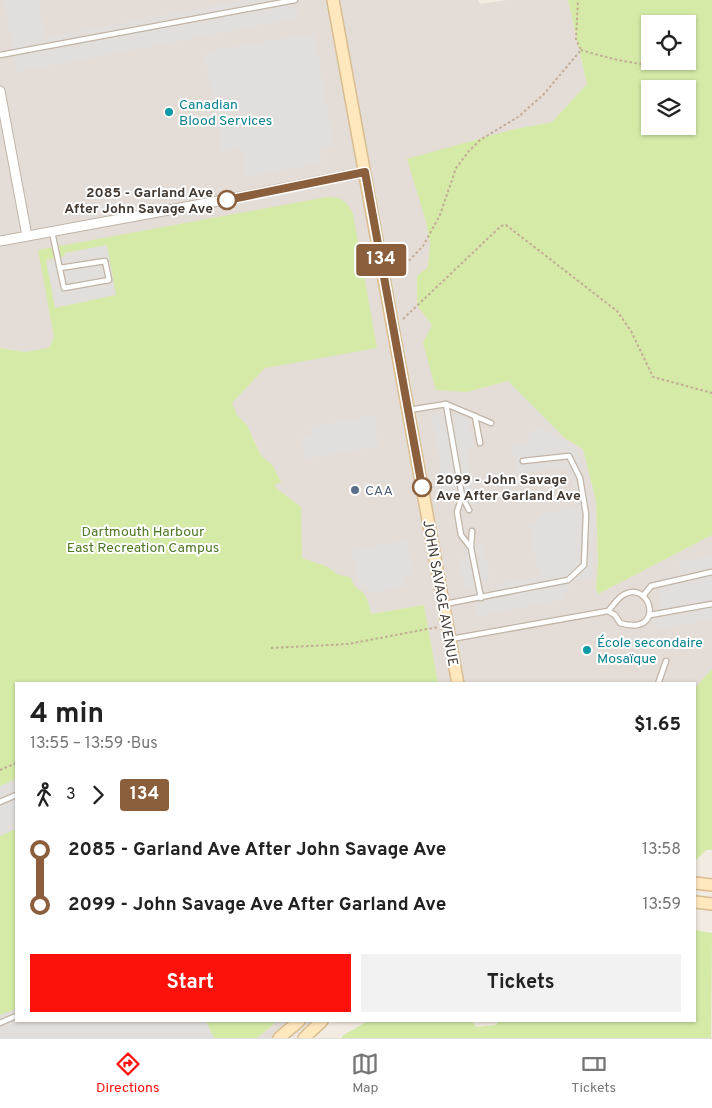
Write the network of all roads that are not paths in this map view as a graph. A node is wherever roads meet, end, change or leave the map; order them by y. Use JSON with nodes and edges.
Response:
{"nodes":[{"id":1,"x":295,"y":0,"type":"edge"},
{"id":2,"x":333,"y":0,"type":"edge"},
{"id":3,"x":0,"y":55,"type":"edge"},
{"id":4,"x":0,"y":91,"type":"edge"},
{"id":5,"x":365,"y":172,"type":"junction"},
{"id":6,"x":52,"y":232,"type":"junction"},
{"id":7,"x":27,"y":236,"type":"junction"},
{"id":8,"x":0,"y":241,"type":"edge"},
{"id":9,"x":60,"y":268,"type":"junction"},
{"id":10,"x":446,"y":404,"type":"junction"},
{"id":11,"x":408,"y":410,"type":"junction"},
{"id":12,"x":475,"y":416,"type":"junction"},
{"id":13,"x":491,"y":423,"type":"dead end"},
{"id":14,"x":480,"y":443,"type":"dead end"},
{"id":15,"x":523,"y":461,"type":"dead end"},
{"id":16,"x":462,"y":496,"type":"junction"},
{"id":17,"x":469,"y":510,"type":"dead end"},
{"id":18,"x":472,"y":531,"type":"dead end"},
{"id":19,"x":471,"y":548,"type":"junction"},
{"id":20,"x":712,"y":572,"type":"edge"},
{"id":21,"x":643,"y":596,"type":"junction"},
{"id":22,"x":480,"y":598,"type":"junction"},
{"id":23,"x":444,"y":604,"type":"junction"},
{"id":24,"x":712,"y":604,"type":"edge"},
{"id":25,"x":608,"y":611,"type":"junction"},
{"id":26,"x":650,"y":615,"type":"junction"},
{"id":27,"x":450,"y":639,"type":"junction"},
{"id":28,"x":666,"y":661,"type":"dead end"},
{"id":29,"x":458,"y":682,"type":"edge"},
{"id":30,"x":659,"y":682,"type":"edge"},
{"id":31,"x":15,"y":795,"type":"edge"},
{"id":32,"x":0,"y":802,"type":"edge"},
{"id":33,"x":696,"y":883,"type":"edge"},
{"id":34,"x":712,"y":885,"type":"edge"},
{"id":35,"x":696,"y":902,"type":"edge"},
{"id":36,"x":712,"y":904,"type":"edge"},
{"id":37,"x":15,"y":1016,"type":"edge"},
{"id":38,"x":298,"y":1022,"type":"edge"},
{"id":39,"x":321,"y":1022,"type":"edge"},
{"id":40,"x":0,"y":1023,"type":"edge"},
{"id":41,"x":279,"y":1038,"type":"edge"},
{"id":42,"x":304,"y":1038,"type":"edge"}],
"edges":[{"from":1,"to":3,"type":"lane"},
{"from":2,"to":5,"type":"main road","name":"JOHN SAVAGE AVENUE"},
{"from":4,"to":7,"type":"street"},
{"from":5,"to":6,"type":"street"},
{"from":5,"to":11,"type":"main road","name":"JOHN SAVAGE AVENUE"},
{"from":6,"to":7,"type":"street"},
{"from":6,"to":9,"type":"lane"},
{"from":7,"to":8,"type":"street"},
{"from":9,"to":9,"type":"lane"},
{"from":10,"to":11,"type":"lane"},
{"from":10,"to":12,"type":"lane"},
{"from":10,"to":16,"type":"lane"},
{"from":11,"to":23,"type":"main road","name":"JOHN SAVAGE AVENUE"},
{"from":12,"to":13,"type":"lane"},
{"from":12,"to":14,"type":"lane"},
{"from":15,"to":22,"type":"lane"},
{"from":16,"to":17,"type":"lane"},
{"from":16,"to":19,"type":"lane"},
{"from":18,"to":19,"type":"lane"},
{"from":19,"to":22,"type":"lane"},
{"from":20,"to":21,"type":"lane"},
{"from":21,"to":25,"type":"lane"},
{"from":21,"to":26,"type":"lane"},
{"from":22,"to":23,"type":"lane"},
{"from":23,"to":27,"type":"main road","name":"JOHN SAVAGE AVENUE"},
{"from":24,"to":26,"type":"lane"},
{"from":25,"to":26,"type":"lane"},
{"from":25,"to":27,"type":"lane"},
{"from":27,"to":29,"type":"main road","name":"JOHN SAVAGE AVENUE"},
{"from":28,"to":30,"type":"lane"},
{"from":31,"to":32,"type":"lane"},
{"from":33,"to":34,"type":"main road"},
{"from":35,"to":36,"type":"main road"},
{"from":37,"to":40,"type":"lane"},
{"from":38,"to":41,"type":"main road"},
{"from":39,"to":42,"type":"main road"}]}
